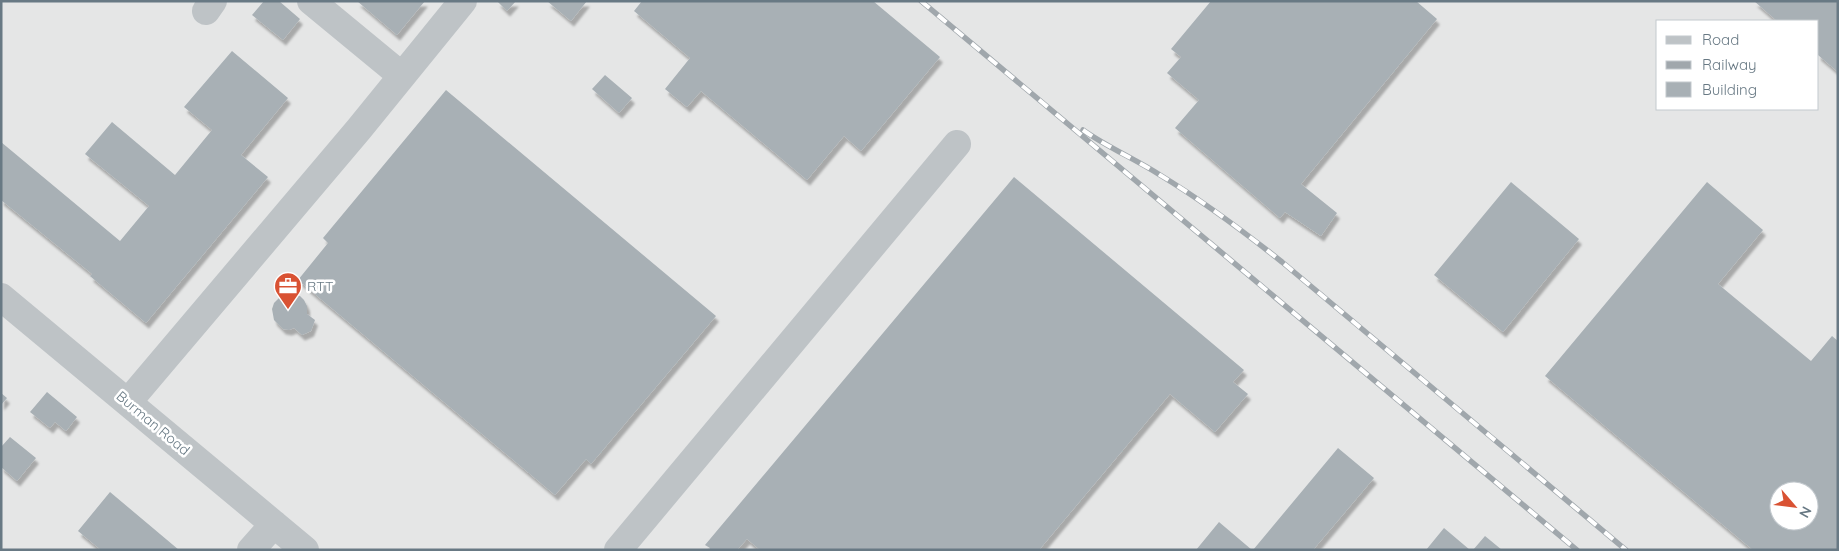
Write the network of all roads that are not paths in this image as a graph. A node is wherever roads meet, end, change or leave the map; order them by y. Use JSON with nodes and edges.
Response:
{"nodes":[{"id":1,"x":311,"y":1,"type":"edge"},
{"id":2,"x":463,"y":1,"type":"edge"},
{"id":3,"x":402,"y":76,"type":"junction"},
{"id":4,"x":957,"y":144,"type":"dead end"},
{"id":5,"x":1,"y":297,"type":"edge"},
{"id":6,"x":128,"y":402,"type":"junction"},
{"id":7,"x":274,"y":524,"type":"junction"},
{"id":8,"x":630,"y":546,"type":"edge"},
{"id":9,"x":251,"y":550,"type":"edge"},
{"id":10,"x":305,"y":550,"type":"edge"}],
"edges":[{"from":1,"to":3,"type":"street"},
{"from":2,"to":3,"type":"street"},
{"from":3,"to":6,"type":"street"},
{"from":4,"to":8,"type":"street"},
{"from":5,"to":6,"type":"street","name":"Burman Road"},
{"from":6,"to":7,"type":"street","name":"Burman Road"},
{"from":7,"to":9,"type":"street"},
{"from":7,"to":10,"type":"street","name":"Burman Road"}]}
